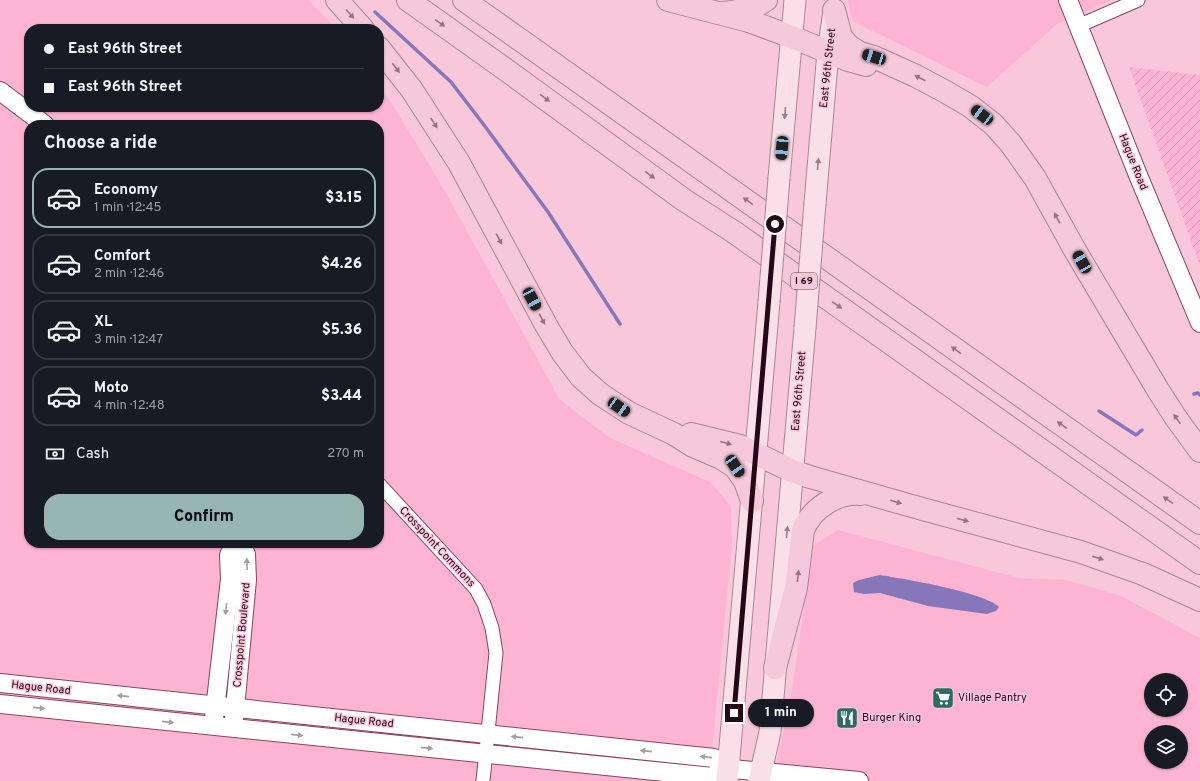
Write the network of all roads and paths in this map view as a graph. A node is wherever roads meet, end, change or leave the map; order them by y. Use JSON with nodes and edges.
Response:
{"nodes":[{"id":1,"x":337,"y":0,"type":"edge"},
{"id":2,"x":408,"y":0,"type":"edge"},
{"id":3,"x":464,"y":0,"type":"edge"},
{"id":4,"x":668,"y":0,"type":"edge"},
{"id":5,"x":766,"y":0,"type":"edge"},
{"id":6,"x":794,"y":0,"type":"edge"},
{"id":7,"x":1068,"y":0,"type":"edge"},
{"id":8,"x":1138,"y":0,"type":"edge"},
{"id":9,"x":835,"y":5,"type":"edge"},
{"id":10,"x":720,"y":14,"type":"junction"},
{"id":11,"x":359,"y":24,"type":"edge"},
{"id":12,"x":1078,"y":26,"type":"junction"},
{"id":13,"x":792,"y":37,"type":"junction"},
{"id":14,"x":828,"y":52,"type":"junction"},
{"id":15,"x":384,"y":54,"type":"edge"},
{"id":16,"x":893,"y":66,"type":"junction"},
{"id":17,"x":0,"y":91,"type":"edge"},
{"id":18,"x":24,"y":109,"type":"edge"},
{"id":19,"x":28,"y":112,"type":"edge"},
{"id":20,"x":38,"y":120,"type":"edge"},
{"id":21,"x":1200,"y":323,"type":"edge"},
{"id":22,"x":674,"y":434,"type":"junction"},
{"id":23,"x":1200,"y":450,"type":"edge"},
{"id":24,"x":755,"y":454,"type":"junction"},
{"id":25,"x":792,"y":471,"type":"junction"},
{"id":26,"x":384,"y":489,"type":"edge"},
{"id":27,"x":874,"y":496,"type":"junction"},
{"id":28,"x":752,"y":501,"type":"junction"},
{"id":29,"x":1200,"y":523,"type":"edge"},
{"id":30,"x":232,"y":548,"type":"edge"},
{"id":31,"x":243,"y":548,"type":"edge"},
{"id":32,"x":1200,"y":563,"type":"edge"},
{"id":33,"x":1200,"y":600,"type":"edge"},
{"id":34,"x":775,"y":668,"type":"junction"},
{"id":35,"x":0,"y":683,"type":"edge"},
{"id":36,"x":0,"y":704,"type":"edge"},
{"id":37,"x":215,"y":706,"type":"junction"},
{"id":38,"x":235,"y":708,"type":"junction"},
{"id":39,"x":213,"y":726,"type":"junction"},
{"id":40,"x":233,"y":728,"type":"junction"},
{"id":41,"x":488,"y":734,"type":"junction"},
{"id":42,"x":486,"y":754,"type":"junction"},
{"id":43,"x":726,"y":773,"type":"edge"},
{"id":44,"x":760,"y":776,"type":"edge"},
{"id":45,"x":483,"y":781,"type":"edge"},
{"id":46,"x":859,"y":781,"type":"edge"}],
"edges":[{"from":1,"to":11,"type":"highway","one_way":true},
{"from":2,"to":32,"type":"highway","number":"I 69","one_way":true},
{"from":29,"to":3,"type":"highway","one_way":true},
{"from":4,"to":10,"type":"highway"},
{"from":5,"to":10,"type":"highway"},
{"from":6,"to":13,"type":"main road"},
{"from":7,"to":12,"type":"street","name":"Hague Road"},
{"from":8,"to":12,"type":"street"},
{"from":9,"to":14,"type":"main road","name":"East 96th Street"},
{"from":9,"to":16,"type":"highway"},
{"from":10,"to":13,"type":"highway"},
{"from":12,"to":21,"type":"street","name":"Hague Road"},
{"from":13,"to":14,"type":"highway"},
{"from":13,"to":24,"type":"main road","one_way":true,"bridge":true},
{"from":14,"to":16,"type":"highway"},
{"from":25,"to":14,"type":"main road","name":"East 96th Street","one_way":true,"bridge":true},
{"from":15,"to":22,"type":"highway","one_way":true},
{"from":23,"to":16,"type":"highway","one_way":true},
{"from":17,"to":18,"type":"street"},
{"from":19,"to":20,"type":"street"},
{"from":22,"to":24,"type":"highway","one_way":true},
{"from":22,"to":28,"type":"highway"},
{"from":24,"to":25,"type":"highway"},
{"from":24,"to":28,"type":"main road"},
{"from":25,"to":27,"type":"highway"},
{"from":34,"to":25,"type":"main road","name":"East 96th Street","one_way":true},
{"from":26,"to":41,"type":"street","name":"Crosspoint Commons"},
{"from":27,"to":33,"type":"highway","one_way":true},
{"from":34,"to":27,"type":"highway","one_way":true},
{"from":28,"to":43,"type":"main road"},
{"from":30,"to":37,"type":"street","name":"Crosspoint Boulevard","one_way":true},
{"from":38,"to":31,"type":"street","name":"Crosspoint Boulevard","one_way":true},
{"from":34,"to":44,"type":"main road","name":"East 96th Street"},
{"from":37,"to":35,"type":"street","name":"Hague Road","one_way":true},
{"from":36,"to":39,"type":"street","name":"Hague Road","one_way":true},
{"from":37,"to":38,"type":"street","name":"Hague Road"},
{"from":37,"to":39,"type":"street","name":"Crosspoint Boulevard"},
{"from":38,"to":40,"type":"street","name":"Crosspoint Boulevard"},
{"from":38,"to":41,"type":"street","name":"Hague Road"},
{"from":39,"to":40,"type":"street","name":"Hague Road"},
{"from":40,"to":42,"type":"street","name":"Hague Road","one_way":true},
{"from":41,"to":42,"type":"street","name":"Crosspoint Commons"},
{"from":43,"to":41,"type":"street","name":"Hague Road","one_way":true},
{"from":42,"to":43,"type":"street","name":"Hague Road"},
{"from":42,"to":45,"type":"street","name":"Crosspoint Commons"},
{"from":43,"to":44,"type":"street"},
{"from":44,"to":46,"type":"street"}]}
